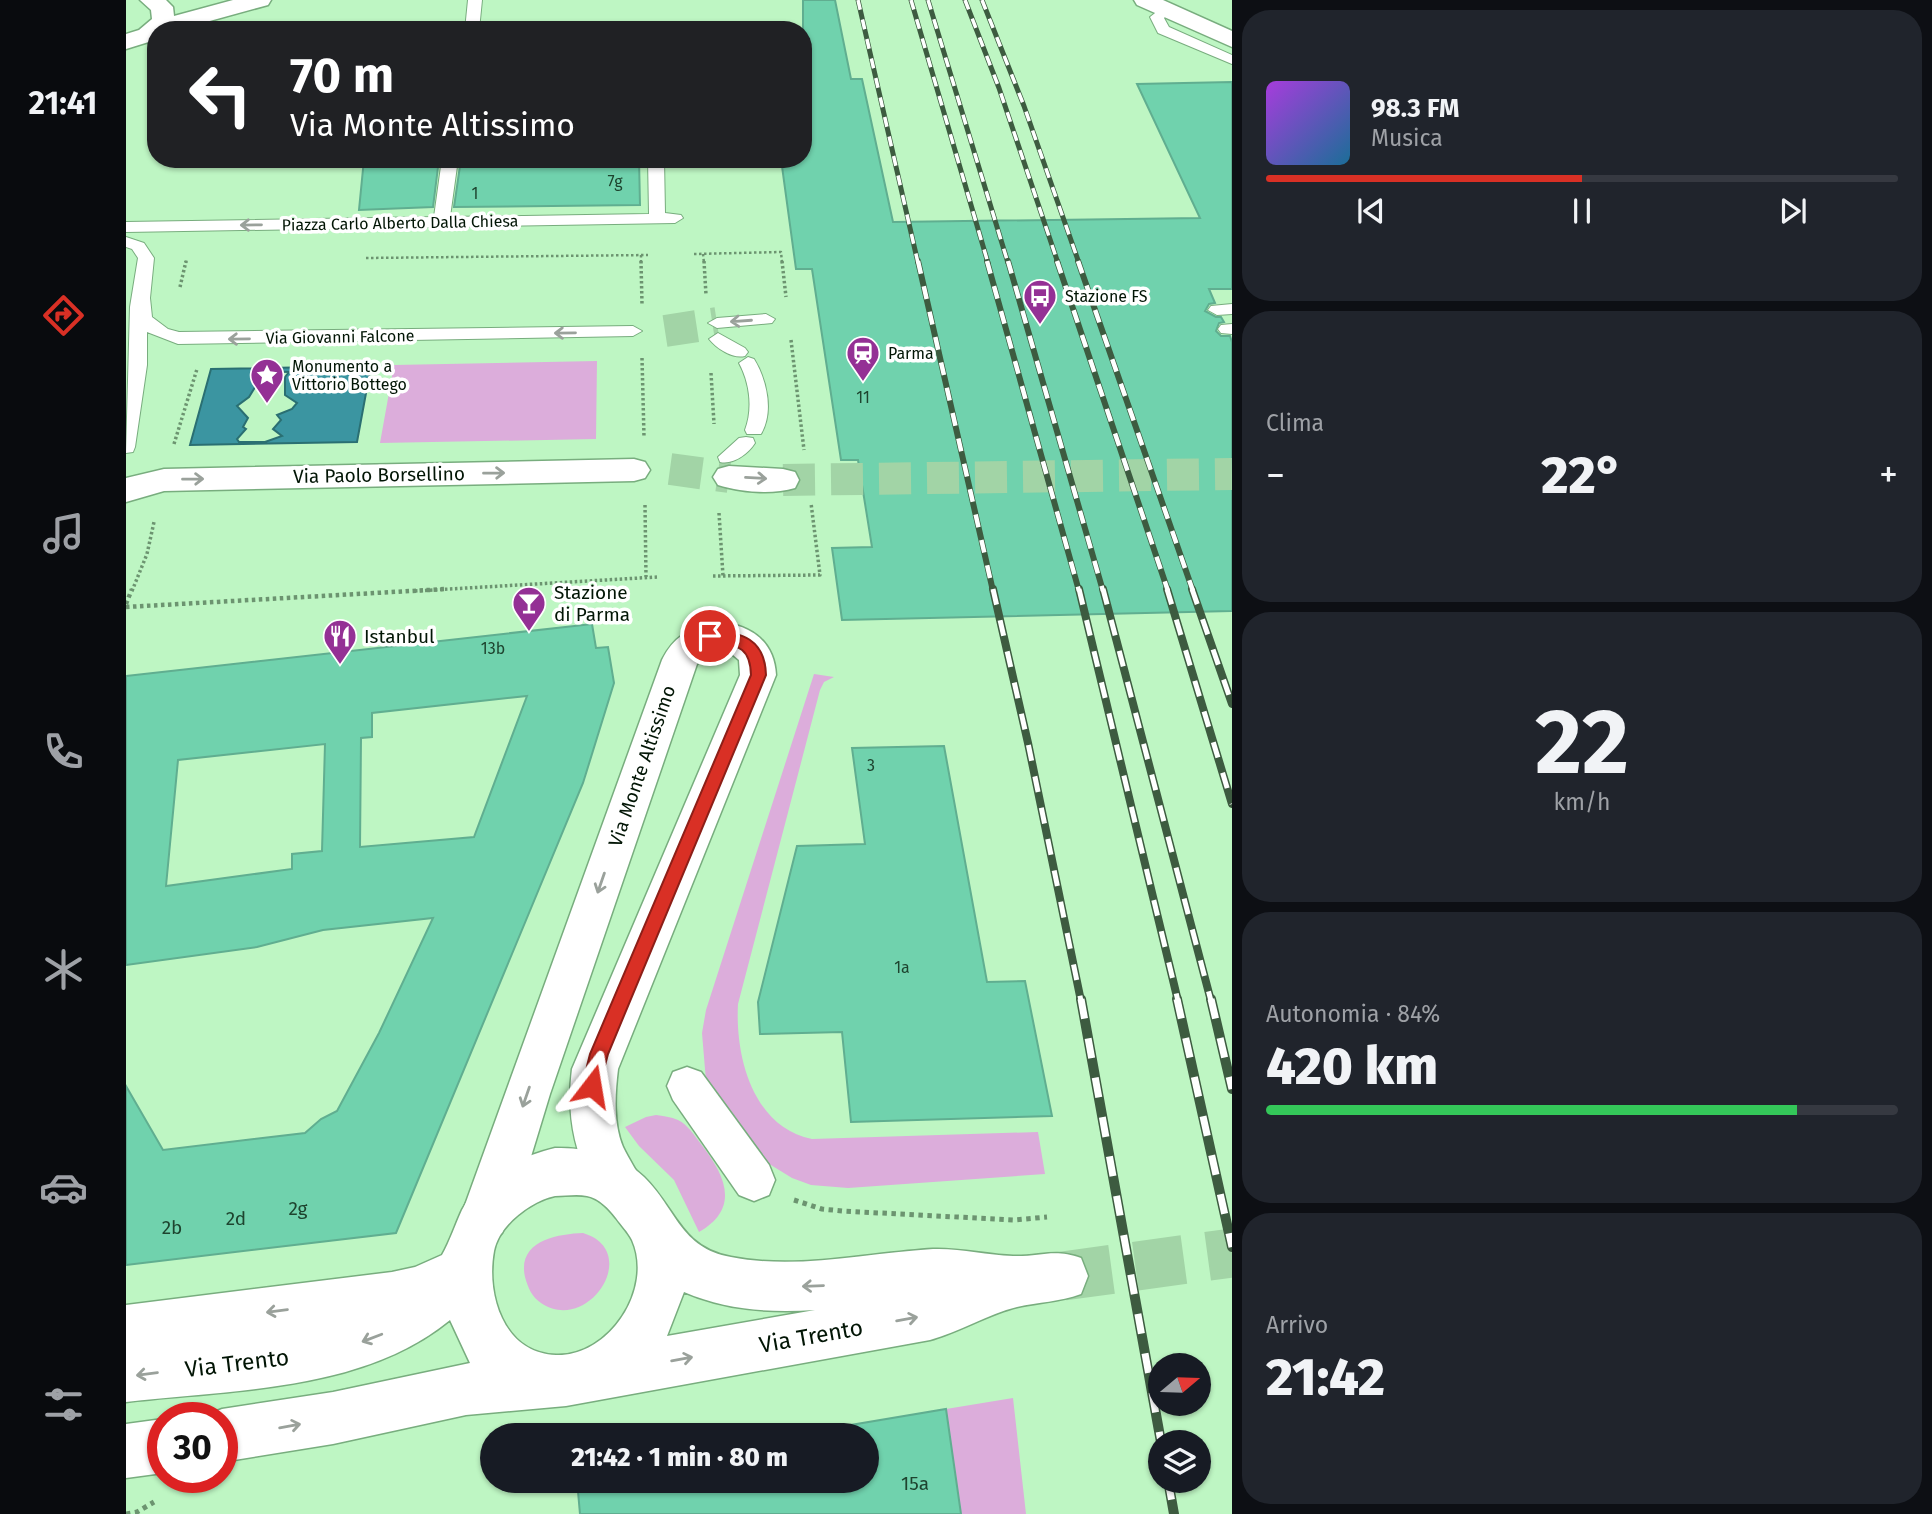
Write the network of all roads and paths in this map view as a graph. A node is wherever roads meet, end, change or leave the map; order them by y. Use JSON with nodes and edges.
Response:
{"nodes":[{"id":1,"x":151,"y":0,"type":"edge"},
{"id":2,"x":197,"y":0,"type":"edge"},
{"id":3,"x":260,"y":0,"type":"edge"},
{"id":4,"x":475,"y":0,"type":"edge"},
{"id":5,"x":1155,"y":5,"type":"edge"},
{"id":6,"x":159,"y":21,"type":"edge"},
{"id":7,"x":182,"y":21,"type":"edge"},
{"id":8,"x":473,"y":21,"type":"edge"},
{"id":9,"x":142,"y":36,"type":"edge"},
{"id":10,"x":1232,"y":40,"type":"edge"},
{"id":11,"x":126,"y":51,"type":"edge"},
{"id":12,"x":1232,"y":60,"type":"edge"},
{"id":13,"x":449,"y":168,"type":"edge"},
{"id":14,"x":656,"y":168,"type":"edge"},
{"id":15,"x":657,"y":218,"type":"junction"},
{"id":16,"x":675,"y":218,"type":"dead end"},
{"id":17,"x":441,"y":222,"type":"junction"},
{"id":18,"x":174,"y":226,"type":"junction"},
{"id":19,"x":126,"y":227,"type":"edge"},
{"id":20,"x":126,"y":242,"type":"edge"},
{"id":21,"x":703,"y":254,"type":"dead end"},
{"id":22,"x":641,"y":255,"type":"junction"},
{"id":23,"x":648,"y":255,"type":"dead end"},
{"id":24,"x":366,"y":258,"type":"dead end"},
{"id":25,"x":179,"y":292,"type":"dead end"},
{"id":26,"x":139,"y":302,"type":"junction"},
{"id":27,"x":706,"y":306,"type":"dead end"},
{"id":28,"x":642,"y":309,"type":"dead end"},
{"id":29,"x":766,"y":319,"type":"dead end"},
{"id":30,"x":633,"y":331,"type":"dead end"},
{"id":31,"x":718,"y":331,"type":"joint"},
{"id":32,"x":642,"y":349,"type":"dead end"},
{"id":33,"x":751,"y":364,"type":"joint"},
{"id":34,"x":197,"y":368,"type":"dead end"},
{"id":35,"x":710,"y":371,"type":"dead end"},
{"id":36,"x":714,"y":424,"type":"dead end"},
{"id":37,"x":126,"y":447,"type":"edge"},
{"id":38,"x":173,"y":448,"type":"dead end"},
{"id":39,"x":641,"y":470,"type":"junction"},
{"id":40,"x":725,"y":480,"type":"junction"},
{"id":41,"x":783,"y":480,"type":"tunnel mouth"},
{"id":42,"x":126,"y":491,"type":"edge"},
{"id":43,"x":155,"y":515,"type":"dead end"},
{"id":44,"x":820,"y":575,"type":"dead end"},
{"id":45,"x":713,"y":576,"type":"dead end"},
{"id":46,"x":723,"y":576,"type":"junction"},
{"id":47,"x":657,"y":577,"type":"dead end"},
{"id":48,"x":646,"y":578,"type":"junction"},
{"id":49,"x":126,"y":606,"type":"edge"},
{"id":50,"x":687,"y":1086,"type":"dead end"},
{"id":51,"x":754,"y":1180,"type":"joint"},
{"id":52,"x":635,"y":1205,"type":"junction"},
{"id":53,"x":1046,"y":1217,"type":"dead end"},
{"id":54,"x":477,"y":1234,"type":"junction"},
{"id":55,"x":126,"y":1330,"type":"edge"},
{"id":56,"x":126,"y":1376,"type":"edge"},
{"id":57,"x":578,"y":1377,"type":"junction"},
{"id":58,"x":238,"y":1433,"type":"edge"},
{"id":59,"x":147,"y":1448,"type":"edge"},
{"id":60,"x":126,"y":1451,"type":"edge"}],
"edges":[{"from":1,"to":2,"type":"main road"},
{"from":1,"to":6,"type":"main road"},
{"from":3,"to":7,"type":"main road"},
{"from":4,"to":8,"type":"lane"},
{"from":5,"to":10,"type":"main road"},
{"from":5,"to":12,"type":"lane"},
{"from":9,"to":11,"type":"main road"},
{"from":13,"to":17,"type":"lane"},
{"from":14,"to":15,"type":"lane"},
{"from":15,"to":16,"type":"lane","name":"Piazza Carlo Alberto Dalla Chiesa"},
{"from":15,"to":17,"type":"lane","name":"Piazza Carlo Alberto Dalla Chiesa"},
{"from":17,"to":18,"type":"lane","name":"Piazza Carlo Alberto Dalla Chiesa","one_way":true},
{"from":18,"to":19,"type":"lane","name":"Piazza Carlo Alberto Dalla Chiesa"},
{"from":18,"to":25,"type":"path"},
{"from":20,"to":26,"type":"lane"},
{"from":21,"to":27,"type":"path"},
{"from":22,"to":23,"type":"path"},
{"from":22,"to":24,"type":"path"},
{"from":22,"to":28,"type":"path"},
{"from":30,"to":26,"type":"lane","name":"Via Giovanni Falcone","one_way":true},
{"from":26,"to":37,"type":"lane"},
{"from":29,"to":31,"type":"lane","one_way":true},
{"from":31,"to":33,"type":"lane"},
{"from":32,"to":39,"type":"path"},
{"from":33,"to":40,"type":"lane"},
{"from":34,"to":38,"type":"path"},
{"from":35,"to":36,"type":"path"},
{"from":42,"to":39,"type":"main road","name":"Via Paolo Borsellino","one_way":true},
{"from":39,"to":48,"type":"path"},
{"from":40,"to":41,"type":"main road","one_way":true},
{"from":40,"to":46,"type":"path"},
{"from":43,"to":49,"type":"path"},
{"from":44,"to":46,"type":"path"},
{"from":45,"to":46,"type":"path"},
{"from":47,"to":48,"type":"path"},
{"from":48,"to":49,"type":"path"},
{"from":50,"to":51,"type":"street"},
{"from":51,"to":53,"type":"path"},
{"from":52,"to":54,"type":"main road","name":"Via Trento"},
{"from":52,"to":54,"type":"main road","name":"Via Monte Altissimo","one_way":true},
{"from":52,"to":57,"type":"main road","name":"Via Trento"},
{"from":57,"to":52,"type":"main road","name":"Via Trento","one_way":true},
{"from":54,"to":55,"type":"main road","name":"Via Trento","one_way":true},
{"from":54,"to":56,"type":"main road","name":"Via Trento","one_way":true},
{"from":54,"to":57,"type":"main road","name":"Via Trento"},
{"from":58,"to":57,"type":"main road","name":"Via Trento","one_way":true},
{"from":59,"to":60,"type":"main road"}]}
